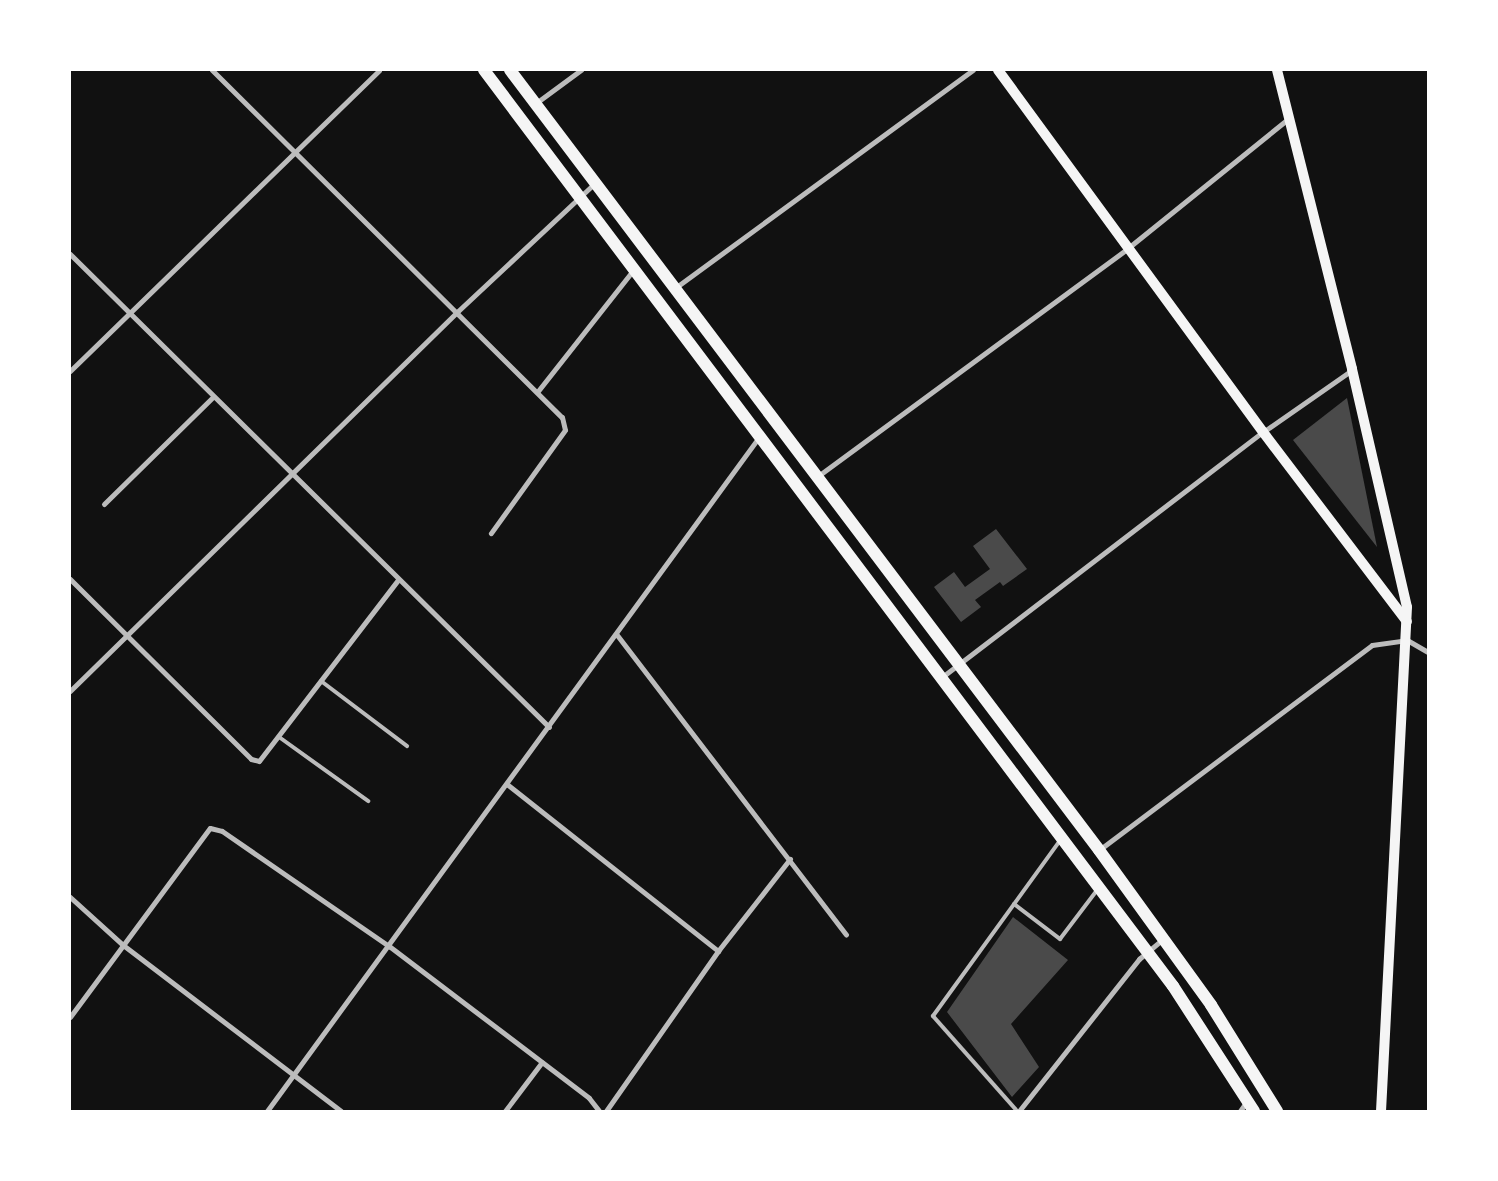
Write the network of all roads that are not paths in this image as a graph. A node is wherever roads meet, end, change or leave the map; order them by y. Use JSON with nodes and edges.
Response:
{"nodes":[{"id":1,"x":212,"y":70,"type":"edge"},
{"id":2,"x":378,"y":70,"type":"edge"},
{"id":3,"x":484,"y":70,"type":"edge"},
{"id":4,"x":510,"y":70,"type":"edge"},
{"id":5,"x":581,"y":70,"type":"edge"},
{"id":6,"x":973,"y":70,"type":"edge"},
{"id":7,"x":998,"y":70,"type":"edge"},
{"id":8,"x":1277,"y":70,"type":"edge"},
{"id":9,"x":536,"y":103,"type":"junction"},
{"id":10,"x":1289,"y":118,"type":"junction"},
{"id":11,"x":296,"y":151,"type":"junction"},
{"id":12,"x":594,"y":184,"type":"junction"},
{"id":13,"x":580,"y":197,"type":"junction"},
{"id":14,"x":1128,"y":248,"type":"junction"},
{"id":15,"x":70,"y":254,"type":"edge"},
{"id":16,"x":634,"y":269,"type":"junction"},
{"id":17,"x":674,"y":289,"type":"junction"},
{"id":18,"x":457,"y":312,"type":"junction"},
{"id":19,"x":129,"y":313,"type":"junction"},
{"id":20,"x":1352,"y":370,"type":"junction"},
{"id":21,"x":70,"y":371,"type":"edge"},
{"id":22,"x":538,"y":391,"type":"junction"},
{"id":23,"x":213,"y":398,"type":"junction"},
{"id":24,"x":1263,"y":432,"type":"junction"},
{"id":25,"x":760,"y":436,"type":"junction"},
{"id":26,"x":292,"y":476,"type":"junction"},
{"id":27,"x":817,"y":476,"type":"junction"},
{"id":28,"x":104,"y":504,"type":"dead end"},
{"id":29,"x":492,"y":533,"type":"dead end"},
{"id":30,"x":70,"y":579,"type":"edge"},
{"id":31,"x":398,"y":580,"type":"junction"},
{"id":32,"x":1408,"y":623,"type":"junction"},
{"id":33,"x":617,"y":635,"type":"junction"},
{"id":34,"x":126,"y":636,"type":"junction"},
{"id":35,"x":1407,"y":640,"type":"junction"},
{"id":36,"x":1428,"y":652,"type":"edge"},
{"id":37,"x":959,"y":662,"type":"junction"},
{"id":38,"x":942,"y":677,"type":"junction"},
{"id":39,"x":322,"y":681,"type":"junction"},
{"id":40,"x":70,"y":691,"type":"edge"},
{"id":41,"x":549,"y":727,"type":"junction"},
{"id":42,"x":279,"y":737,"type":"junction"},
{"id":43,"x":407,"y":746,"type":"dead end"},
{"id":44,"x":508,"y":785,"type":"junction"},
{"id":45,"x":368,"y":801,"type":"dead end"},
{"id":46,"x":1062,"y":837,"type":"junction"},
{"id":47,"x":1099,"y":850,"type":"junction"},
{"id":48,"x":790,"y":859,"type":"junction"},
{"id":49,"x":1099,"y":888,"type":"junction"},
{"id":50,"x":70,"y":897,"type":"edge"},
{"id":51,"x":1014,"y":904,"type":"junction"},
{"id":52,"x":846,"y":934,"type":"dead end"},
{"id":53,"x":1164,"y":939,"type":"junction"},
{"id":54,"x":123,"y":945,"type":"junction"},
{"id":55,"x":389,"y":946,"type":"junction"},
{"id":56,"x":718,"y":951,"type":"junction"},
{"id":57,"x":1147,"y":951,"type":"junction"},
{"id":58,"x":70,"y":1017,"type":"edge"},
{"id":59,"x":542,"y":1062,"type":"junction"},
{"id":60,"x":294,"y":1076,"type":"junction"},
{"id":61,"x":1247,"y":1108,"type":"edge"},
{"id":62,"x":267,"y":1111,"type":"edge"},
{"id":63,"x":341,"y":1111,"type":"edge"},
{"id":64,"x":505,"y":1111,"type":"edge"},
{"id":65,"x":598,"y":1111,"type":"edge"},
{"id":66,"x":606,"y":1111,"type":"edge"},
{"id":67,"x":1018,"y":1111,"type":"edge"},
{"id":68,"x":1277,"y":1111,"type":"edge"},
{"id":69,"x":1380,"y":1111,"type":"edge"}],
"edges":[{"from":1,"to":11,"type":"street"},
{"from":2,"to":11,"type":"street"},
{"from":3,"to":13,"type":"main road"},
{"from":4,"to":9,"type":"main road"},
{"from":5,"to":9,"type":"street"},
{"from":6,"to":17,"type":"street"},
{"from":7,"to":14,"type":"main road"},
{"from":8,"to":10,"type":"main road"},
{"from":9,"to":12,"type":"main road"},
{"from":10,"to":14,"type":"street"},
{"from":10,"to":20,"type":"main road"},
{"from":11,"to":18,"type":"street"},
{"from":11,"to":19,"type":"street"},
{"from":12,"to":13,"type":"street"},
{"from":12,"to":17,"type":"main road"},
{"from":13,"to":16,"type":"main road"},
{"from":13,"to":18,"type":"street"},
{"from":14,"to":24,"type":"main road"},
{"from":14,"to":27,"type":"street"},
{"from":15,"to":19,"type":"street"},
{"from":16,"to":22,"type":"street"},
{"from":16,"to":25,"type":"main road"},
{"from":17,"to":27,"type":"main road"},
{"from":18,"to":22,"type":"street"},
{"from":18,"to":26,"type":"street"},
{"from":19,"to":21,"type":"street"},
{"from":19,"to":23,"type":"street"},
{"from":20,"to":24,"type":"street"},
{"from":20,"to":32,"type":"main road"},
{"from":22,"to":29,"type":"street"},
{"from":23,"to":26,"type":"street"},
{"from":23,"to":28,"type":"street"},
{"from":24,"to":32,"type":"main road"},
{"from":24,"to":37,"type":"street"},
{"from":25,"to":33,"type":"street"},
{"from":25,"to":38,"type":"main road"},
{"from":26,"to":31,"type":"street"},
{"from":26,"to":34,"type":"street"},
{"from":27,"to":37,"type":"main road"},
{"from":30,"to":34,"type":"street"},
{"from":31,"to":39,"type":"street"},
{"from":31,"to":41,"type":"street"},
{"from":32,"to":35,"type":"main road"},
{"from":33,"to":41,"type":"street"},
{"from":33,"to":48,"type":"street"},
{"from":34,"to":40,"type":"street"},
{"from":34,"to":42,"type":"street"},
{"from":35,"to":36,"type":"street"},
{"from":35,"to":47,"type":"street"},
{"from":35,"to":69,"type":"main road"},
{"from":37,"to":38,"type":"street"},
{"from":37,"to":47,"type":"main road"},
{"from":38,"to":46,"type":"main road"},
{"from":39,"to":42,"type":"street"},
{"from":39,"to":43,"type":"lane"},
{"from":41,"to":44,"type":"street"},
{"from":42,"to":45,"type":"lane"},
{"from":44,"to":55,"type":"street"},
{"from":44,"to":56,"type":"street"},
{"from":46,"to":49,"type":"main road"},
{"from":46,"to":51,"type":"lane"},
{"from":47,"to":53,"type":"main road"},
{"from":48,"to":52,"type":"street"},
{"from":48,"to":56,"type":"street"},
{"from":49,"to":51,"type":"lane"},
{"from":49,"to":57,"type":"main road"},
{"from":50,"to":54,"type":"street"},
{"from":51,"to":67,"type":"lane"},
{"from":53,"to":57,"type":"street"},
{"from":53,"to":68,"type":"main road"},
{"from":54,"to":55,"type":"street"},
{"from":54,"to":58,"type":"street"},
{"from":54,"to":60,"type":"street"},
{"from":55,"to":59,"type":"street"},
{"from":55,"to":60,"type":"street"},
{"from":56,"to":66,"type":"street"},
{"from":57,"to":61,"type":"main road"},
{"from":57,"to":67,"type":"street"},
{"from":59,"to":64,"type":"street"},
{"from":59,"to":65,"type":"street"},
{"from":60,"to":62,"type":"street"},
{"from":60,"to":63,"type":"street"}]}
